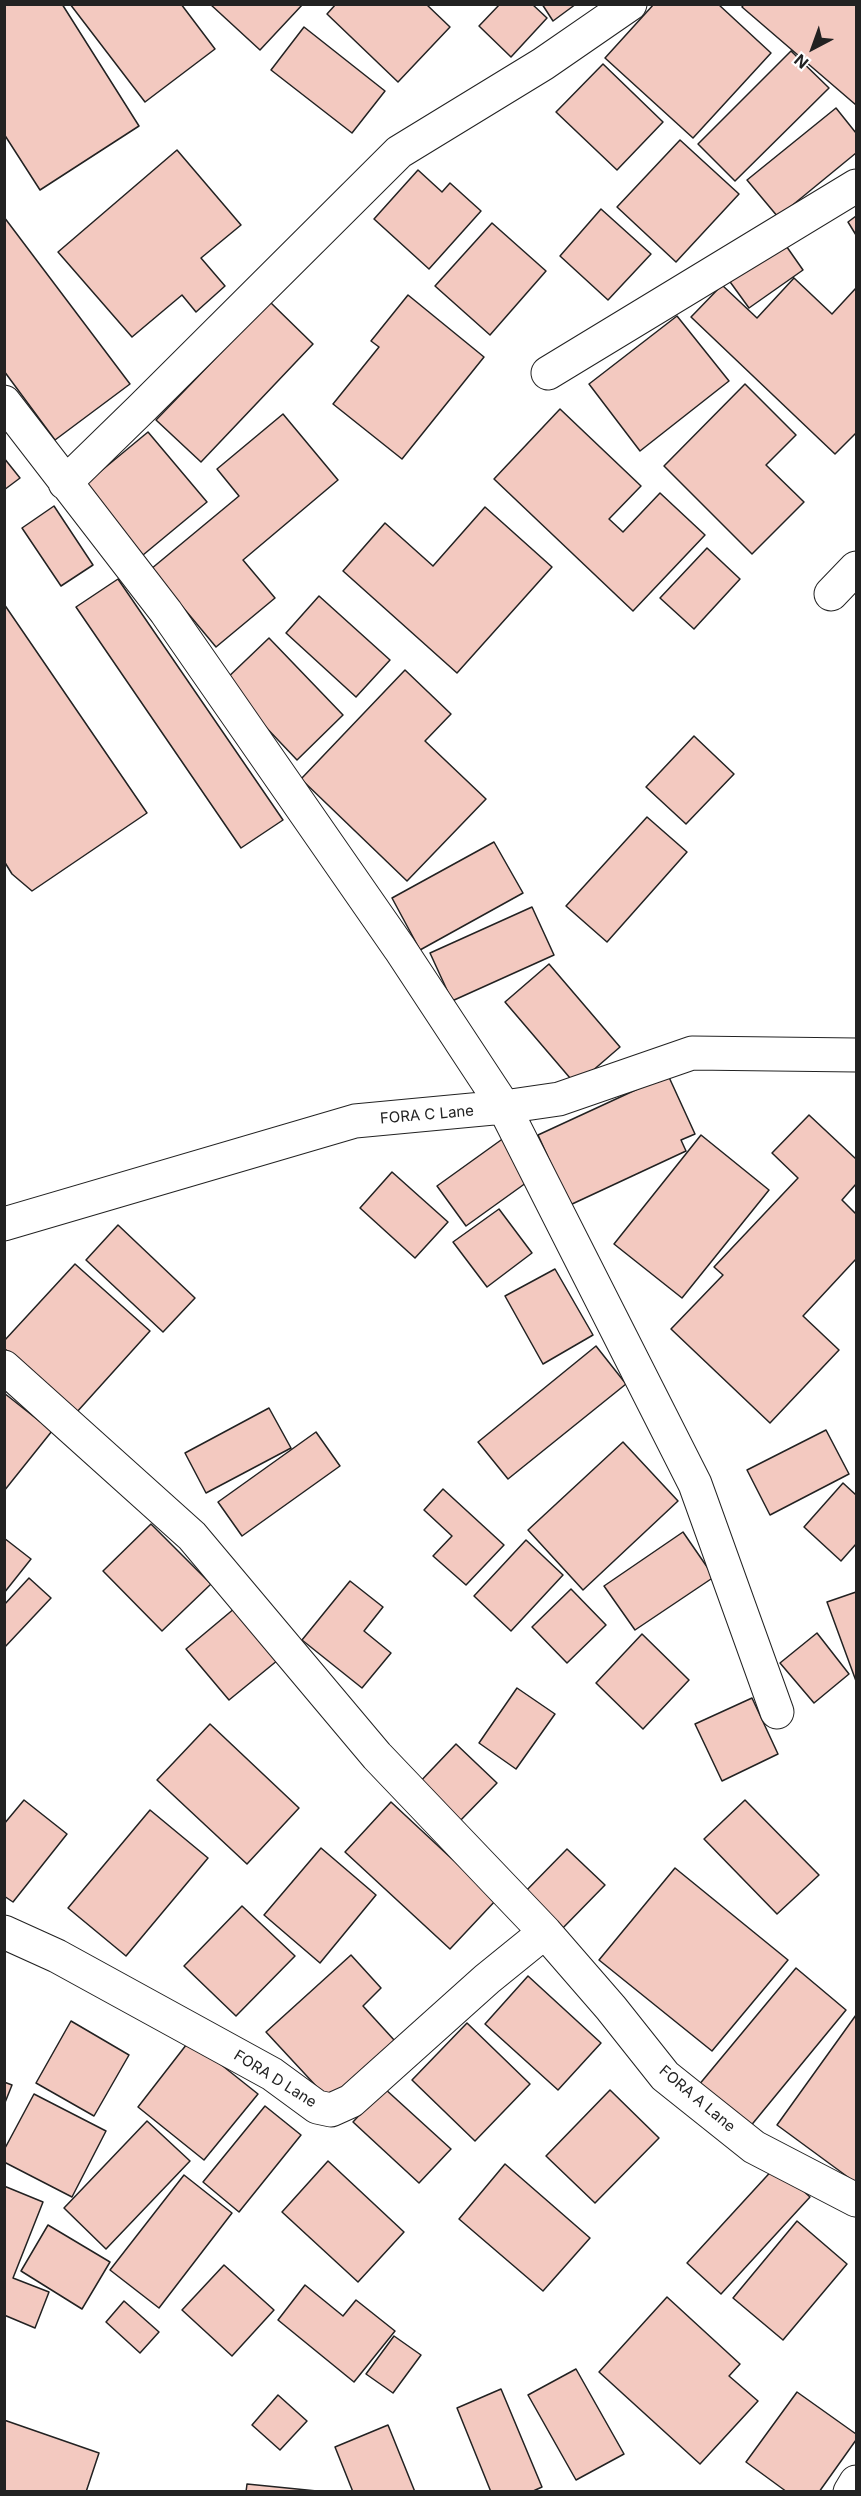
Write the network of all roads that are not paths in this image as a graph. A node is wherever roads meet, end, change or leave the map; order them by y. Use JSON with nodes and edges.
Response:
{"nodes":[{"id":1,"x":630,"y":4,"type":"edge"},
{"id":2,"x":856,"y":186,"type":"edge"},
{"id":3,"x":548,"y":373,"type":"dead end"},
{"id":4,"x":4,"y":402,"type":"edge"},
{"id":5,"x":64,"y":483,"type":"junction"},
{"id":6,"x":856,"y":568,"type":"edge"},
{"id":7,"x":831,"y":594,"type":"dead end"},
{"id":8,"x":856,"y":1055,"type":"edge"},
{"id":9,"x":504,"y":1107,"type":"junction"},
{"id":10,"x":4,"y":1224,"type":"edge"},
{"id":11,"x":4,"y":1367,"type":"edge"},
{"id":12,"x":777,"y":1712,"type":"dead end"},
{"id":13,"x":4,"y":1932,"type":"edge"},
{"id":14,"x":545,"y":1932,"type":"junction"},
{"id":15,"x":856,"y":2200,"type":"edge"},
{"id":16,"x":856,"y":2482,"type":"edge"},
{"id":17,"x":850,"y":2492,"type":"edge"}],
"edges":[{"from":1,"to":5,"type":"street"},
{"from":2,"to":3,"type":"street"},
{"from":4,"to":5,"type":"street"},
{"from":5,"to":9,"type":"street"},
{"from":6,"to":7,"type":"street"},
{"from":8,"to":9,"type":"street","name":"FORA C Lane"},
{"from":9,"to":10,"type":"street","name":"FORA C Lane"},
{"from":9,"to":12,"type":"street"},
{"from":11,"to":14,"type":"street","name":"FORA A Lane"},
{"from":13,"to":14,"type":"street","name":"FORA D Lane"},
{"from":14,"to":15,"type":"street","name":"FORA A Lane"},
{"from":16,"to":17,"type":"street"}]}
